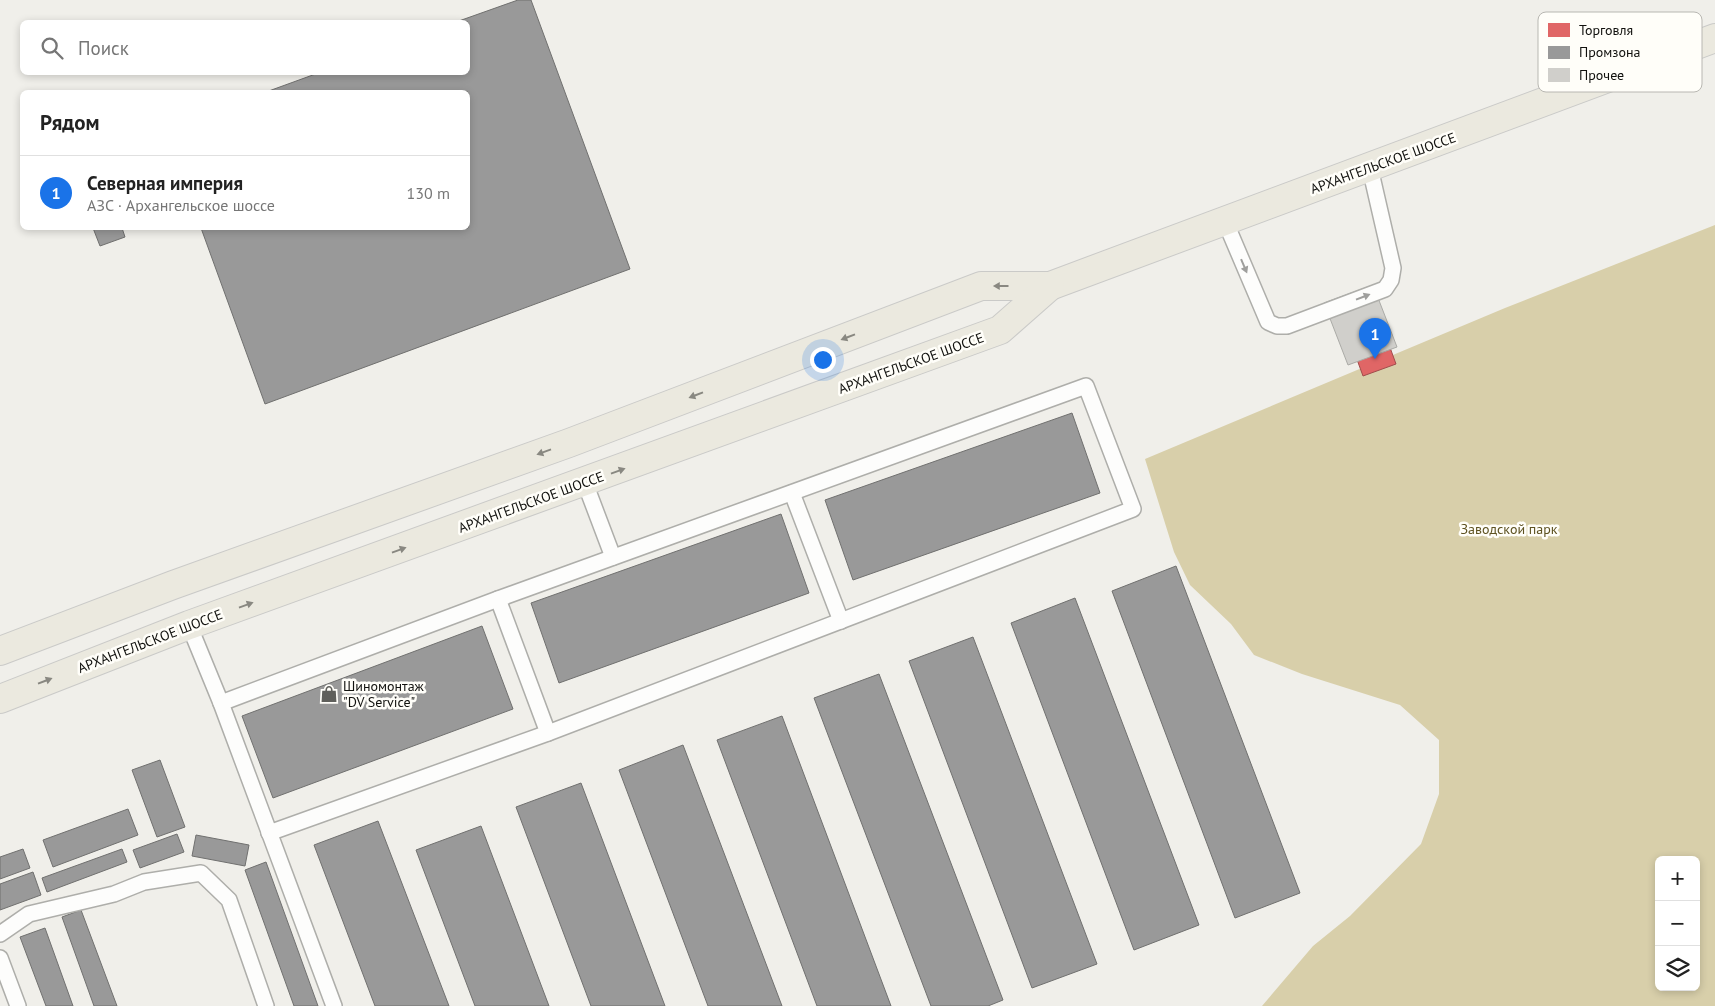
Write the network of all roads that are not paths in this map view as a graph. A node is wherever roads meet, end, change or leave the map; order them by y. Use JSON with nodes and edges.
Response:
{"nodes":[{"id":1,"x":1715,"y":38,"type":"edge"},
{"id":2,"x":1702,"y":43,"type":"edge"},
{"id":3,"x":1572,"y":92,"type":"edge"},
{"id":4,"x":1370,"y":168,"type":"junction"},
{"id":5,"x":1225,"y":221,"type":"junction"},
{"id":6,"x":1050,"y":286,"type":"junction"},
{"id":7,"x":569,"y":443,"type":"junction"},
{"id":8,"x":585,"y":483,"type":"junction"},
{"id":9,"x":792,"y":493,"type":"junction"},
{"id":10,"x":613,"y":557,"type":"junction"},
{"id":11,"x":173,"y":586,"type":"junction"},
{"id":12,"x":498,"y":599,"type":"junction"},
{"id":13,"x":841,"y":621,"type":"junction"},
{"id":14,"x":189,"y":625,"type":"junction"},
{"id":15,"x":0,"y":651,"type":"edge"},
{"id":16,"x":0,"y":699,"type":"edge"},
{"id":17,"x":221,"y":703,"type":"junction"},
{"id":18,"x":548,"y":733,"type":"junction"},
{"id":19,"x":269,"y":833,"type":"junction"},
{"id":20,"x":0,"y":934,"type":"edge"},
{"id":21,"x":0,"y":958,"type":"edge"},
{"id":22,"x":18,"y":1006,"type":"edge"},
{"id":23,"x":266,"y":1006,"type":"edge"},
{"id":24,"x":334,"y":1006,"type":"edge"}],
"edges":[{"from":1,"to":2,"type":"main road","name":"АРХАНГЕЛЬСКОЕ ШОССЕ"},
{"from":3,"to":4,"type":"main road","name":"АРХАНГЕЛЬСКОЕ ШОССЕ"},
{"from":4,"to":5,"type":"main road","name":"АРХАНГЕЛЬСКОЕ ШОССЕ"},
{"from":5,"to":4,"type":"lane","one_way":true},
{"from":5,"to":6,"type":"main road","name":"АРХАНГЕЛЬСКОЕ ШОССЕ"},
{"from":6,"to":7,"type":"main road","name":"АРХАНГЕЛЬСКОЕ ШОССЕ","one_way":true},
{"from":8,"to":6,"type":"main road","name":"АРХАНГЕЛЬСКОЕ ШОССЕ","one_way":true},
{"from":7,"to":8,"type":"main road"},
{"from":7,"to":11,"type":"main road","name":"АРХАНГЕЛЬСКОЕ ШОССЕ","one_way":true},
{"from":8,"to":10,"type":"lane"},
{"from":14,"to":8,"type":"main road","name":"АРХАНГЕЛЬСКОЕ ШОССЕ","one_way":true},
{"from":9,"to":10,"type":"lane"},
{"from":9,"to":13,"type":"lane"},
{"from":9,"to":13,"type":"lane"},
{"from":10,"to":12,"type":"lane"},
{"from":11,"to":14,"type":"main road"},
{"from":11,"to":15,"type":"main road","name":"АРХАНГЕЛЬСКОЕ ШОССЕ"},
{"from":12,"to":17,"type":"lane"},
{"from":12,"to":18,"type":"lane"},
{"from":13,"to":18,"type":"lane"},
{"from":16,"to":14,"type":"main road","name":"АРХАНГЕЛЬСКОЕ ШОССЕ","one_way":true},
{"from":14,"to":17,"type":"lane"},
{"from":17,"to":19,"type":"lane"},
{"from":18,"to":19,"type":"lane"},
{"from":19,"to":24,"type":"lane"},
{"from":20,"to":23,"type":"lane"},
{"from":21,"to":22,"type":"lane"}]}
